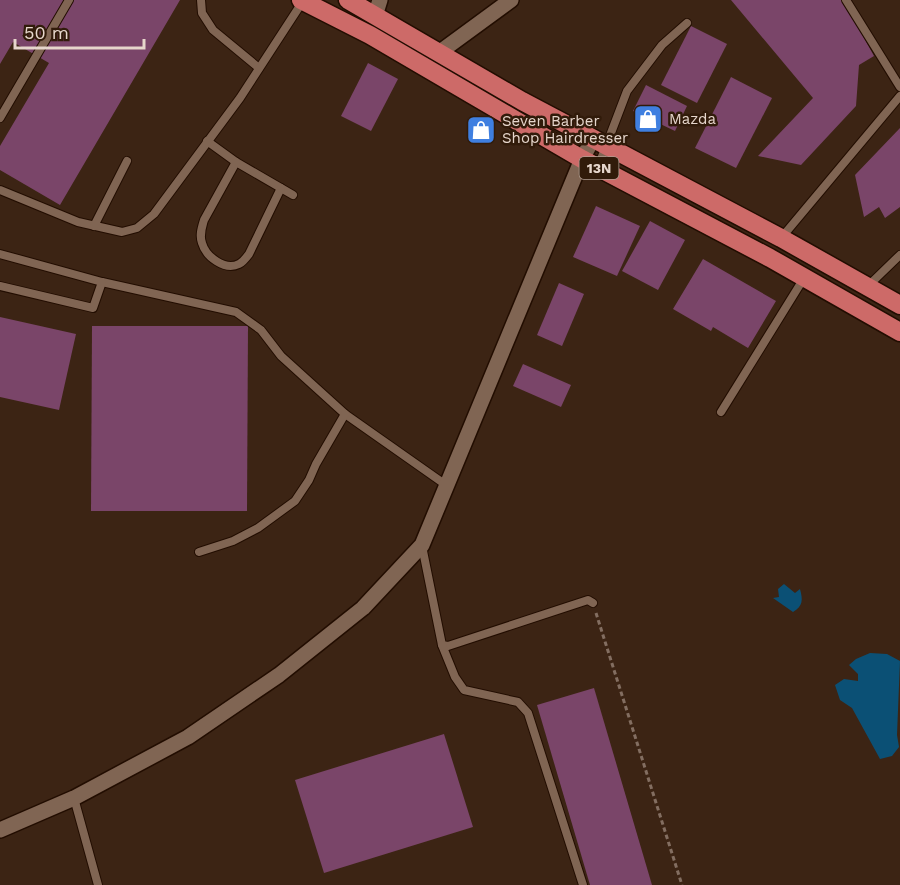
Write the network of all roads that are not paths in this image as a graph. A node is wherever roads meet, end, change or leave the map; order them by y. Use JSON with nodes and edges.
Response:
{"nodes":[{"id":1,"x":69,"y":0,"type":"edge"},
{"id":2,"x":201,"y":0,"type":"edge"},
{"id":3,"x":302,"y":0,"type":"edge"},
{"id":4,"x":348,"y":0,"type":"edge"},
{"id":5,"x":511,"y":0,"type":"edge"},
{"id":6,"x":846,"y":0,"type":"edge"},
{"id":7,"x":378,"y":8,"type":"edge"},
{"id":8,"x":687,"y":23,"type":"dead end"},
{"id":9,"x":440,"y":52,"type":"junction"},
{"id":10,"x":258,"y":68,"type":"junction"},
{"id":11,"x":900,"y":87,"type":"edge"},
{"id":12,"x":900,"y":96,"type":"edge"},
{"id":13,"x":0,"y":117,"type":"edge"},
{"id":14,"x":207,"y":141,"type":"junction"},
{"id":15,"x":600,"y":142,"type":"junction"},
{"id":16,"x":127,"y":161,"type":"dead end"},
{"id":17,"x":236,"y":162,"type":"junction"},
{"id":18,"x":590,"y":163,"type":"junction"},
{"id":19,"x":281,"y":188,"type":"junction"},
{"id":20,"x":0,"y":190,"type":"edge"},
{"id":21,"x":293,"y":195,"type":"dead end"},
{"id":22,"x":94,"y":226,"type":"junction"},
{"id":23,"x":781,"y":238,"type":"junction"},
{"id":24,"x":0,"y":254,"type":"edge"},
{"id":25,"x":900,"y":255,"type":"edge"},
{"id":26,"x":804,"y":278,"type":"junction"},
{"id":27,"x":102,"y":282,"type":"junction"},
{"id":28,"x":0,"y":286,"type":"edge"},
{"id":29,"x":868,"y":286,"type":"junction"},
{"id":30,"x":900,"y":305,"type":"edge"},
{"id":31,"x":900,"y":332,"type":"edge"},
{"id":32,"x":721,"y":412,"type":"dead end"},
{"id":33,"x":345,"y":414,"type":"junction"},
{"id":34,"x":446,"y":485,"type":"junction"},
{"id":35,"x":422,"y":545,"type":"junction"},
{"id":36,"x":199,"y":552,"type":"dead end"},
{"id":37,"x":593,"y":603,"type":"road end"},
{"id":38,"x":442,"y":645,"type":"junction"},
{"id":39,"x":74,"y":798,"type":"junction"},
{"id":40,"x":3,"y":825,"type":"edge"},
{"id":41,"x":98,"y":885,"type":"edge"},
{"id":42,"x":583,"y":885,"type":"edge"}],
"edges":[{"from":1,"to":13,"type":"lane"},
{"from":2,"to":10,"type":"lane"},
{"from":3,"to":10,"type":"lane"},
{"from":3,"to":18,"type":"highway","number":"13N"},
{"from":4,"to":7,"type":"highway","number":"13N"},
{"from":5,"to":9,"type":"street"},
{"from":6,"to":11,"type":"lane"},
{"from":7,"to":9,"type":"highway","number":"13N"},
{"from":8,"to":15,"type":"lane"},
{"from":9,"to":15,"type":"highway","number":"13N"},
{"from":10,"to":14,"type":"lane"},
{"from":12,"to":23,"type":"lane"},
{"from":14,"to":17,"type":"lane"},
{"from":14,"to":22,"type":"lane"},
{"from":15,"to":18,"type":"street"},
{"from":15,"to":23,"type":"highway","number":"13N"},
{"from":16,"to":22,"type":"lane"},
{"from":17,"to":19,"type":"lane"},
{"from":17,"to":19,"type":"lane"},
{"from":18,"to":26,"type":"highway","number":"13N"},
{"from":18,"to":34,"type":"street"},
{"from":19,"to":21,"type":"lane"},
{"from":20,"to":22,"type":"lane"},
{"from":23,"to":29,"type":"highway","number":"13N"},
{"from":24,"to":27,"type":"lane"},
{"from":25,"to":29,"type":"lane"},
{"from":26,"to":31,"type":"highway","number":"13N"},
{"from":26,"to":32,"type":"lane"},
{"from":27,"to":28,"type":"lane"},
{"from":27,"to":33,"type":"lane"},
{"from":29,"to":30,"type":"highway","number":"13N"},
{"from":33,"to":34,"type":"lane"},
{"from":33,"to":36,"type":"lane"},
{"from":34,"to":35,"type":"street"},
{"from":35,"to":38,"type":"lane"},
{"from":35,"to":39,"type":"street"},
{"from":37,"to":38,"type":"lane"},
{"from":38,"to":42,"type":"lane"},
{"from":39,"to":40,"type":"street"},
{"from":39,"to":41,"type":"lane"}]}
